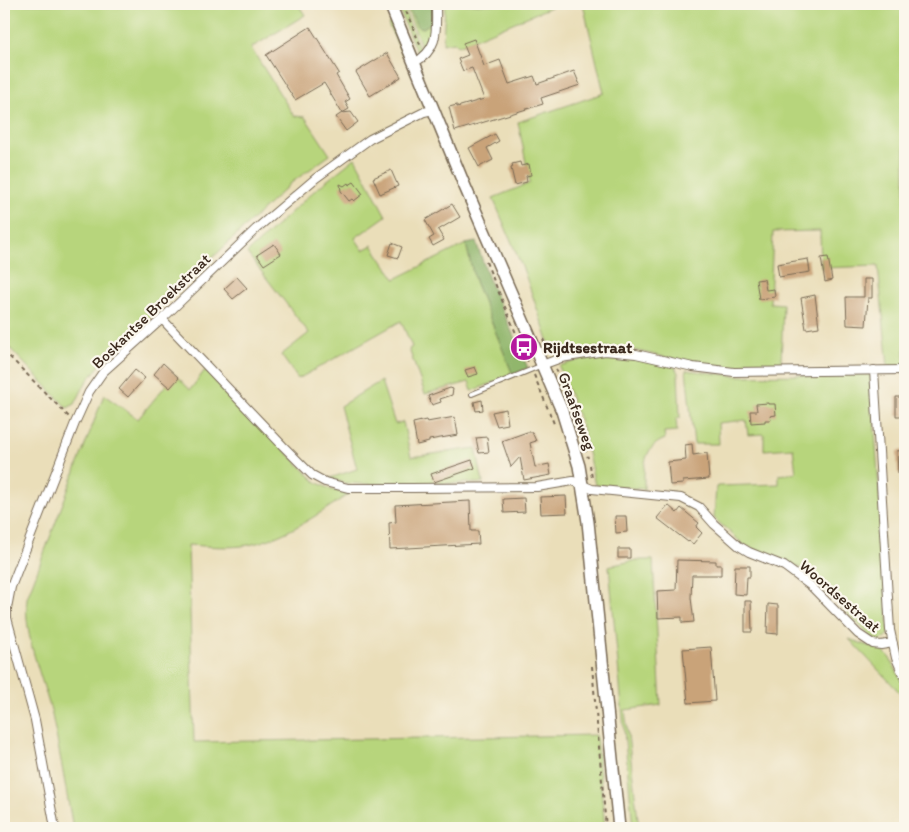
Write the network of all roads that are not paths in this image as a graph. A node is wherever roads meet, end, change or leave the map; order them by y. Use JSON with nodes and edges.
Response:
{"nodes":[{"id":1,"x":390,"y":4,"type":"edge"},
{"id":2,"x":436,"y":4,"type":"edge"},
{"id":3,"x":420,"y":60,"type":"junction"},
{"id":4,"x":433,"y":110,"type":"junction"},
{"id":5,"x":162,"y":319,"type":"junction"},
{"id":6,"x":537,"y":367,"type":"junction"},
{"id":7,"x":874,"y":370,"type":"junction"},
{"id":8,"x":905,"y":370,"type":"edge"},
{"id":9,"x":472,"y":394,"type":"dead end"},
{"id":10,"x":583,"y":486,"type":"junction"},
{"id":11,"x":893,"y":644,"type":"junction"},
{"id":12,"x":905,"y":679,"type":"edge"},
{"id":13,"x":55,"y":828,"type":"edge"},
{"id":14,"x":618,"y":828,"type":"edge"}],
"edges":[{"from":1,"to":3,"type":"main road","name":"Graafseweg"},
{"from":2,"to":3,"type":"street"},
{"from":3,"to":4,"type":"main road","name":"Graafseweg"},
{"from":4,"to":5,"type":"street","name":"Boskantse Broekstraat"},
{"from":4,"to":6,"type":"main road","name":"Graafseweg"},
{"from":5,"to":10,"type":"street","name":"Woordsestraat"},
{"from":5,"to":13,"type":"street","name":"Boskantse Broekstraat"},
{"from":6,"to":7,"type":"street"},
{"from":6,"to":9,"type":"lane"},
{"from":6,"to":10,"type":"main road","name":"Graafseweg"},
{"from":7,"to":8,"type":"street"},
{"from":7,"to":11,"type":"street","name":"Woordsestraat"},
{"from":10,"to":11,"type":"street","name":"Woordsestraat"},
{"from":10,"to":14,"type":"main road","name":"Graafseweg"},
{"from":11,"to":12,"type":"street","name":"Woordsestraat"}]}
